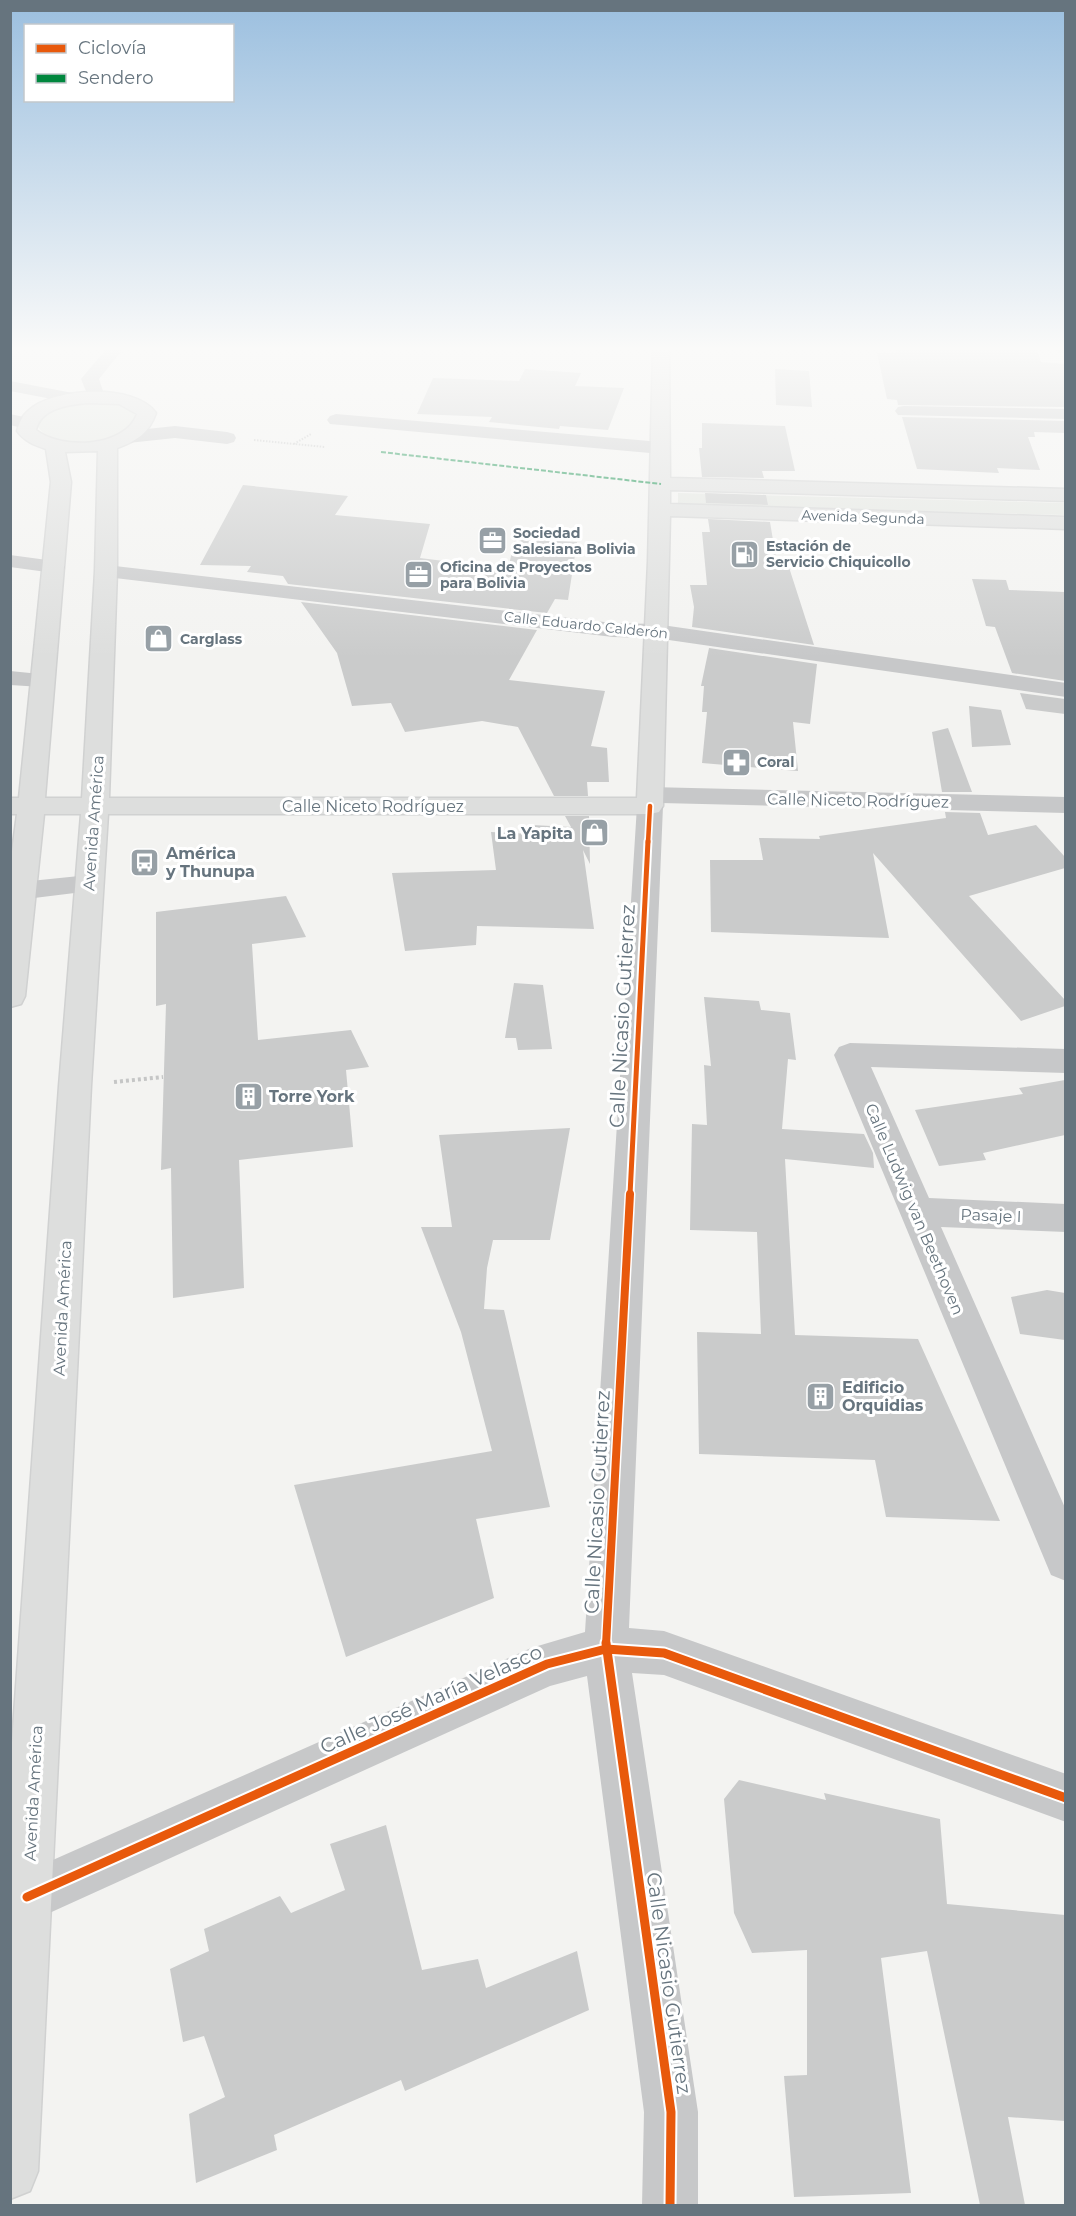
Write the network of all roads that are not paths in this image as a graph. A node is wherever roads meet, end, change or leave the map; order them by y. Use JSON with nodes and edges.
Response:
{"nodes":[{"id":1,"x":56,"y":451,"type":"edge"},
{"id":2,"x":108,"y":451,"type":"edge"},
{"id":3,"x":661,"y":451,"type":"edge"},
{"id":4,"x":661,"y":484,"type":"junction"},
{"id":5,"x":1065,"y":495,"type":"edge"},
{"id":6,"x":660,"y":510,"type":"junction"},
{"id":7,"x":1065,"y":523,"type":"edge"},
{"id":8,"x":10,"y":561,"type":"edge"},
{"id":9,"x":54,"y":567,"type":"junction"},
{"id":10,"x":106,"y":571,"type":"junction"},
{"id":11,"x":655,"y":631,"type":"junction"},
{"id":12,"x":10,"y":678,"type":"edge"},
{"id":13,"x":42,"y":680,"type":"junction"},
{"id":14,"x":1065,"y":690,"type":"edge"},
{"id":15,"x":650,"y":801,"type":"junction"},
{"id":16,"x":1065,"y":805,"type":"edge"},
{"id":17,"x":21,"y":806,"type":"edge"},
{"id":18,"x":96,"y":806,"type":"junction"},
{"id":19,"x":89,"y":884,"type":"junction"},
{"id":20,"x":16,"y":893,"type":"edge"},
{"id":21,"x":10,"y":996,"type":"edge"},
{"id":22,"x":1065,"y":1060,"type":"edge"},
{"id":23,"x":916,"y":1212,"type":"junction"},
{"id":24,"x":1065,"y":1218,"type":"edge"},
{"id":25,"x":1065,"y":1560,"type":"edge"},
{"id":26,"x":606,"y":1649,"type":"junction"},
{"id":27,"x":1065,"y":1798,"type":"edge"},
{"id":28,"x":27,"y":1897,"type":"junction"},
{"id":29,"x":10,"y":2171,"type":"edge"},
{"id":30,"x":670,"y":2205,"type":"edge"}],
"edges":[{"from":1,"to":9,"type":"main road"},
{"from":2,"to":10,"type":"main road","name":"Avenida América"},
{"from":3,"to":4,"type":"main road","name":"Calle Nicasio Gutierrez"},
{"from":4,"to":5,"type":"main road","name":"Avenida Segunda"},
{"from":4,"to":6,"type":"main road","name":"Calle Nicasio Gutierrez"},
{"from":6,"to":7,"type":"main road","name":"Avenida Segunda"},
{"from":6,"to":11,"type":"main road","name":"Calle Nicasio Gutierrez"},
{"from":8,"to":9,"type":"street"},
{"from":9,"to":13,"type":"main road"},
{"from":10,"to":11,"type":"street","name":"Calle Eduardo Calderón"},
{"from":10,"to":18,"type":"main road","name":"Avenida América"},
{"from":11,"to":14,"type":"street","name":"Calle Eduardo Calderón"},
{"from":11,"to":15,"type":"main road","name":"Calle Nicasio Gutierrez"},
{"from":12,"to":13,"type":"street"},
{"from":13,"to":17,"type":"main road"},
{"from":15,"to":16,"type":"street","name":"Calle Niceto Rodríguez"},
{"from":15,"to":18,"type":"main road","name":"Calle Niceto Rodríguez"},
{"from":15,"to":26,"type":"street","name":"Calle Nicasio Gutierrez"},
{"from":17,"to":18,"type":"main road","name":"Calle Niceto Rodríguez"},
{"from":17,"to":20,"type":"main road"},
{"from":18,"to":19,"type":"main road","name":"Avenida América"},
{"from":19,"to":20,"type":"street"},
{"from":19,"to":28,"type":"main road","name":"Avenida América"},
{"from":20,"to":21,"type":"main road"},
{"from":22,"to":23,"type":"street","name":"Calle Ludwig van Beethoven"},
{"from":23,"to":24,"type":"street","name":"Pasaje I"},
{"from":23,"to":25,"type":"street","name":"Calle Ludwig van Beethoven"},
{"from":26,"to":27,"type":"street","name":"Calle José María Velasco"},
{"from":26,"to":28,"type":"street","name":"Calle José María Velasco"},
{"from":26,"to":30,"type":"street","name":"Calle Nicasio Gutierrez"},
{"from":28,"to":29,"type":"main road","name":"Avenida América"}]}
